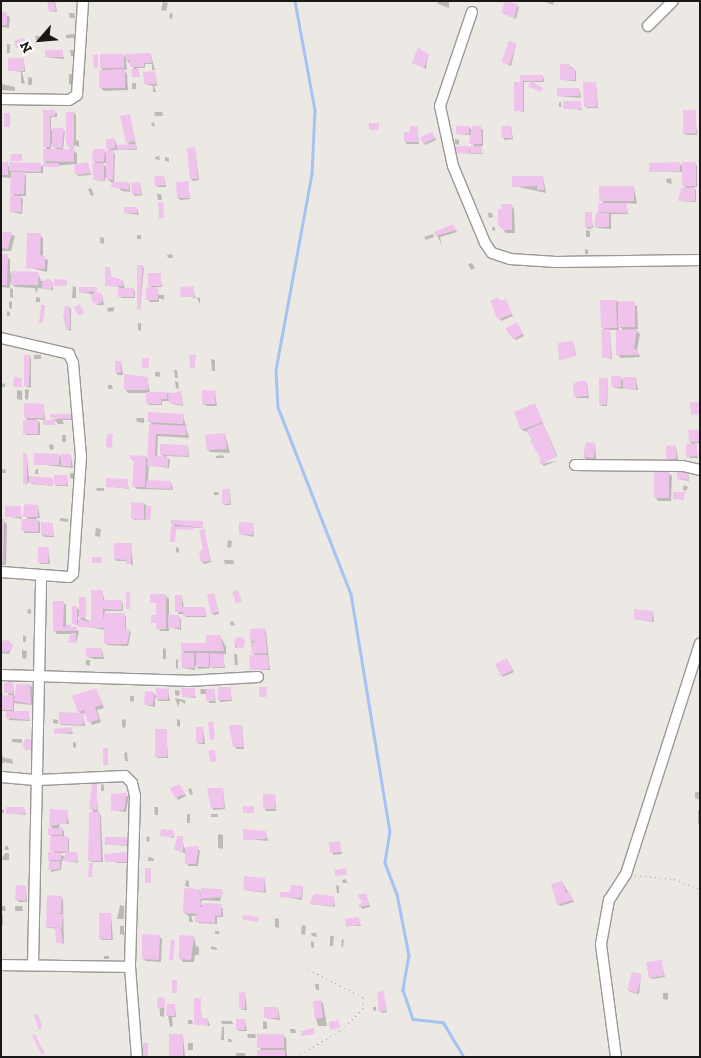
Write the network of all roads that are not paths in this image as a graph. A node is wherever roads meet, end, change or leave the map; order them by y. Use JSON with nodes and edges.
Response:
{"nodes":[{"id":1,"x":82,"y":1,"type":"edge"},
{"id":2,"x":673,"y":1,"type":"edge"},
{"id":3,"x":472,"y":12,"type":"dead end"},
{"id":4,"x":648,"y":26,"type":"dead end"},
{"id":5,"x":1,"y":99,"type":"edge"},
{"id":6,"x":700,"y":260,"type":"edge"},
{"id":7,"x":1,"y":338,"type":"edge"},
{"id":8,"x":575,"y":465,"type":"dead end"},
{"id":9,"x":700,"y":470,"type":"edge"},
{"id":10,"x":1,"y":572,"type":"edge"},
{"id":11,"x":41,"y":575,"type":"junction"},
{"id":12,"x":700,"y":644,"type":"edge"},
{"id":13,"x":1,"y":674,"type":"edge"},
{"id":14,"x":40,"y":675,"type":"junction"},
{"id":15,"x":258,"y":677,"type":"dead end"},
{"id":16,"x":1,"y":777,"type":"edge"},
{"id":17,"x":38,"y":780,"type":"junction"},
{"id":18,"x":1,"y":964,"type":"edge"},
{"id":19,"x":33,"y":964,"type":"junction"},
{"id":20,"x":130,"y":967,"type":"junction"},
{"id":21,"x":137,"y":1057,"type":"edge"},
{"id":22,"x":616,"y":1057,"type":"edge"}],
"edges":[{"from":1,"to":5,"type":"street"},
{"from":2,"to":4,"type":"street"},
{"from":3,"to":6,"type":"street"},
{"from":7,"to":11,"type":"street"},
{"from":8,"to":9,"type":"street"},
{"from":10,"to":11,"type":"street"},
{"from":11,"to":14,"type":"street"},
{"from":12,"to":22,"type":"street"},
{"from":13,"to":14,"type":"street"},
{"from":14,"to":15,"type":"street"},
{"from":14,"to":17,"type":"street"},
{"from":16,"to":17,"type":"street"},
{"from":17,"to":19,"type":"street"},
{"from":17,"to":20,"type":"street"},
{"from":18,"to":19,"type":"street"},
{"from":19,"to":20,"type":"street"},
{"from":20,"to":21,"type":"street"}]}
